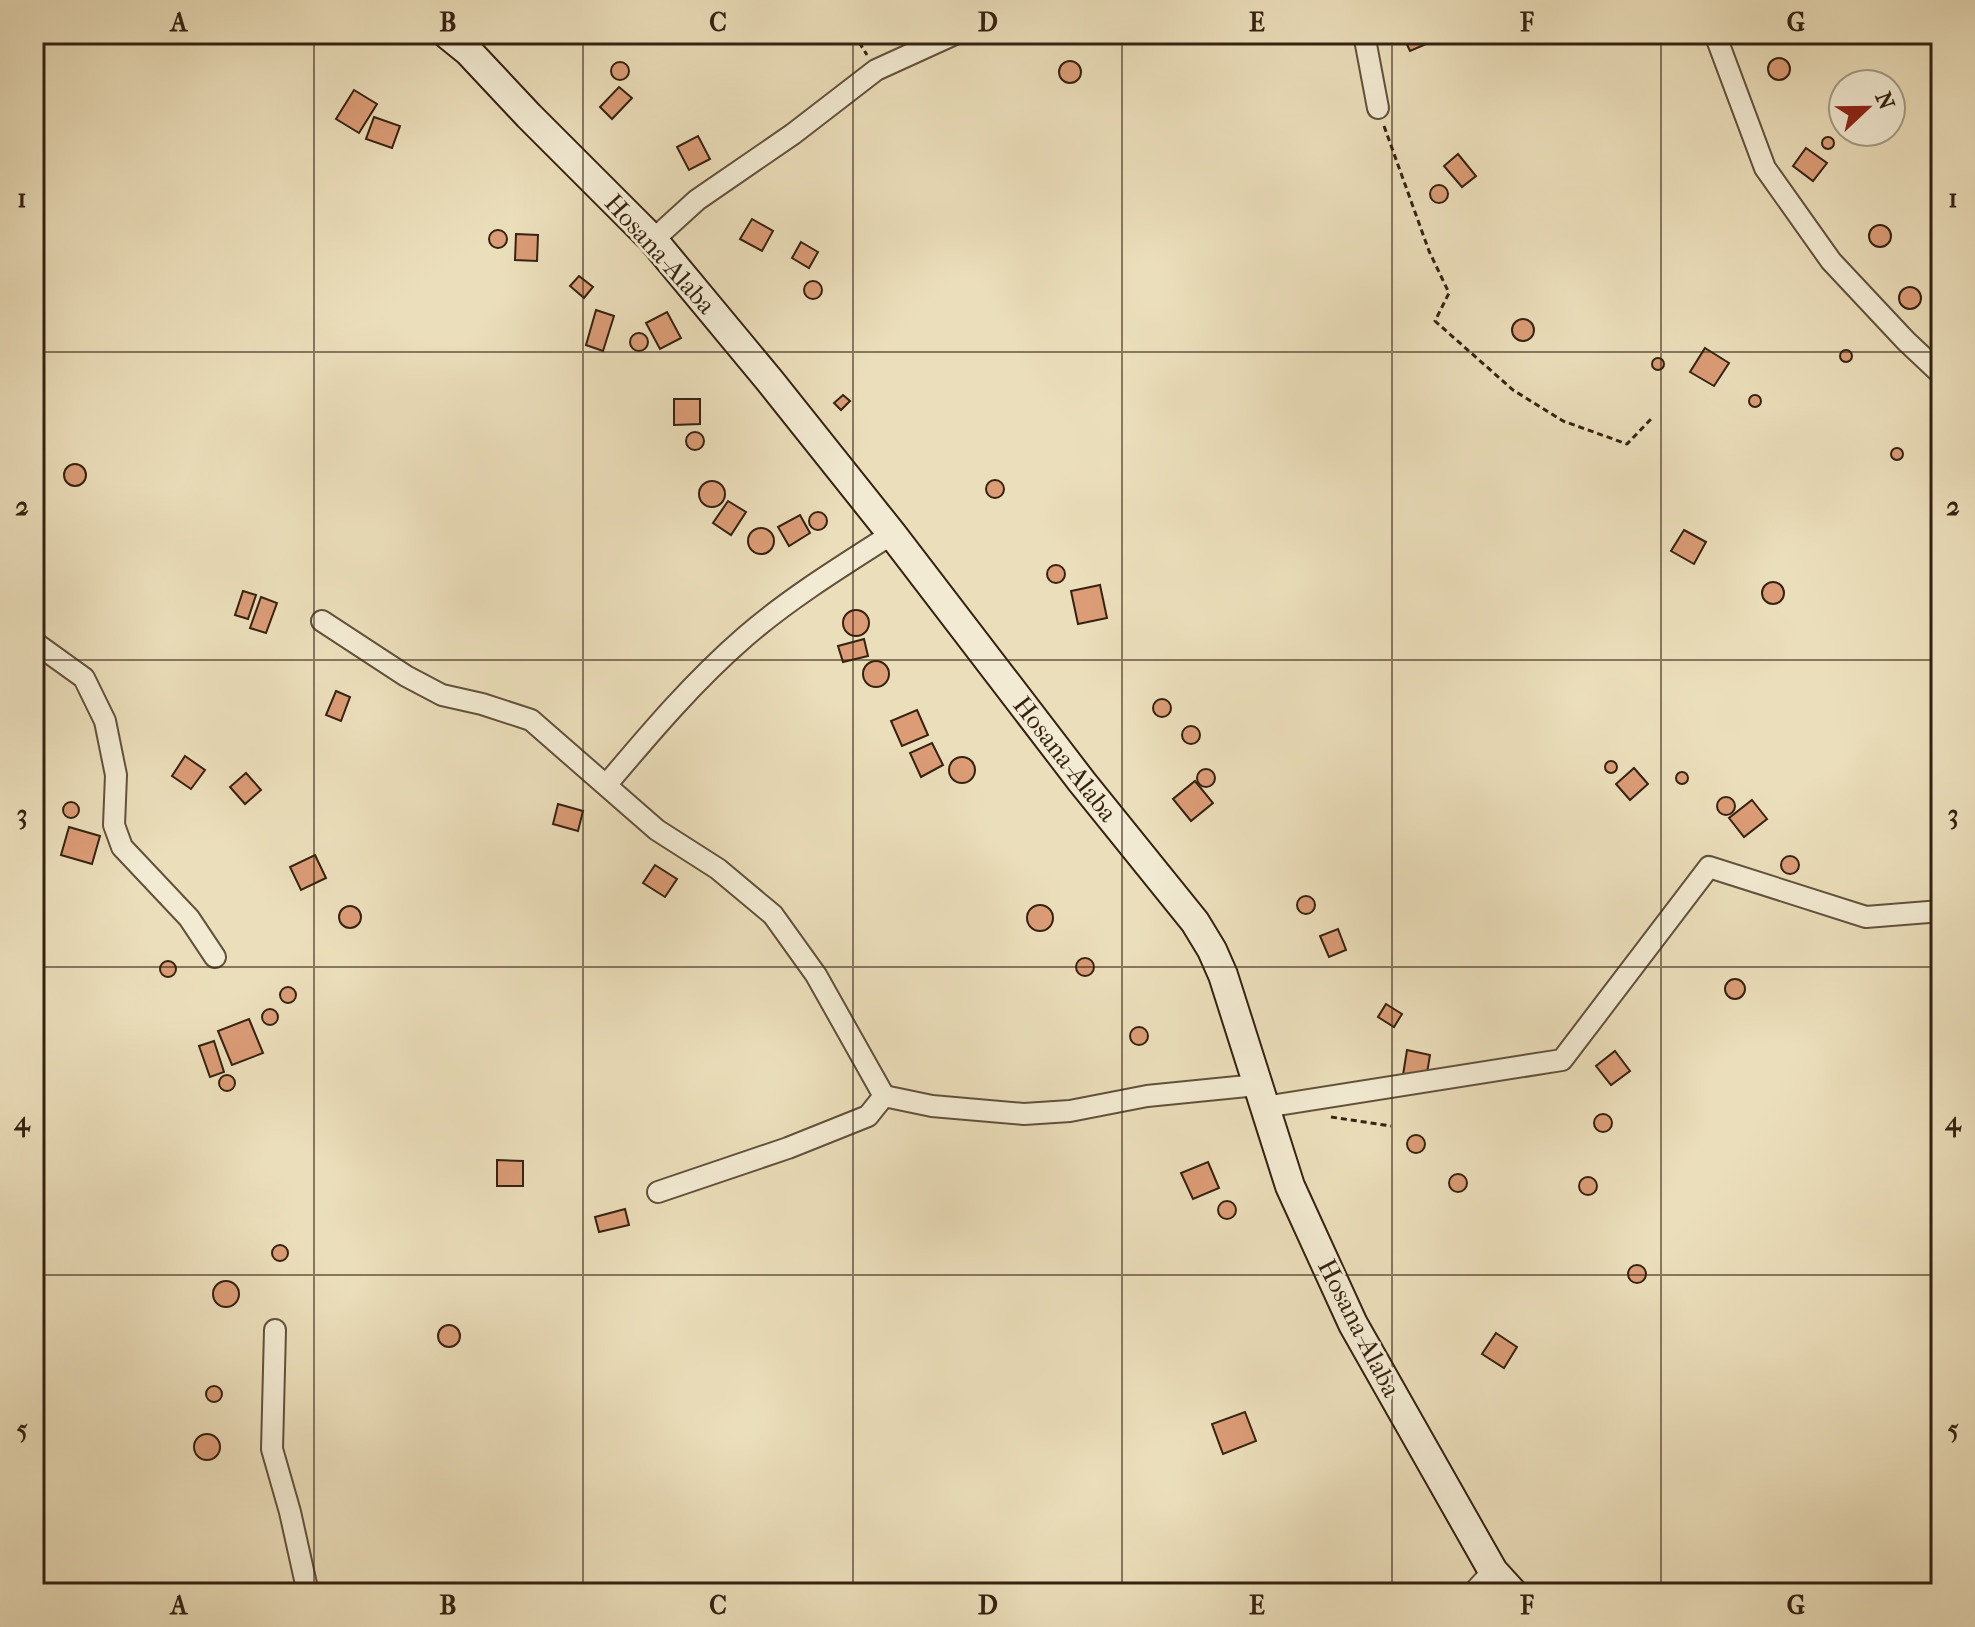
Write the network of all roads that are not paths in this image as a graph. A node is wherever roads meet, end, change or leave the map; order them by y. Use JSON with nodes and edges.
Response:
{"nodes":[{"id":1,"x":447,"y":34,"type":"edge"},
{"id":2,"x":955,"y":34,"type":"edge"},
{"id":3,"x":1364,"y":34,"type":"edge"},
{"id":4,"x":1715,"y":34,"type":"edge"},
{"id":5,"x":1378,"y":108,"type":"road end"},
{"id":6,"x":653,"y":240,"type":"junction"},
{"id":7,"x":1941,"y":374,"type":"edge"},
{"id":8,"x":892,"y":534,"type":"junction"},
{"id":9,"x":322,"y":621,"type":"dead end"},
{"id":10,"x":34,"y":642,"type":"edge"},
{"id":11,"x":607,"y":784,"type":"junction"},
{"id":12,"x":1941,"y":911,"type":"edge"},
{"id":13,"x":215,"y":957,"type":"dead end"},
{"id":14,"x":884,"y":1096,"type":"junction"},
{"id":15,"x":1260,"y":1096,"type":"junction"},
{"id":16,"x":658,"y":1192,"type":"dead end"},
{"id":17,"x":275,"y":1330,"type":"dead end"},
{"id":18,"x":1493,"y":1571,"type":"junction"},
{"id":19,"x":308,"y":1593,"type":"edge"},
{"id":20,"x":1473,"y":1593,"type":"edge"},
{"id":21,"x":1513,"y":1593,"type":"edge"}],
"edges":[{"from":1,"to":6,"type":"main road","name":"Hosana-Alaba"},
{"from":2,"to":6,"type":"street"},
{"from":3,"to":5,"type":"street"},
{"from":4,"to":7,"type":"street"},
{"from":6,"to":8,"type":"main road","name":"Hosana-Alaba"},
{"from":8,"to":11,"type":"street"},
{"from":8,"to":15,"type":"main road","name":"Hosana-Alaba"},
{"from":9,"to":11,"type":"street"},
{"from":10,"to":13,"type":"street"},
{"from":11,"to":14,"type":"street"},
{"from":12,"to":15,"type":"street"},
{"from":14,"to":15,"type":"street"},
{"from":14,"to":16,"type":"street"},
{"from":15,"to":18,"type":"main road","name":"Hosana-Alaba"},
{"from":17,"to":19,"type":"street"},
{"from":18,"to":20,"type":"street"},
{"from":18,"to":21,"type":"main road","name":"Hosana-Alaba"}]}
